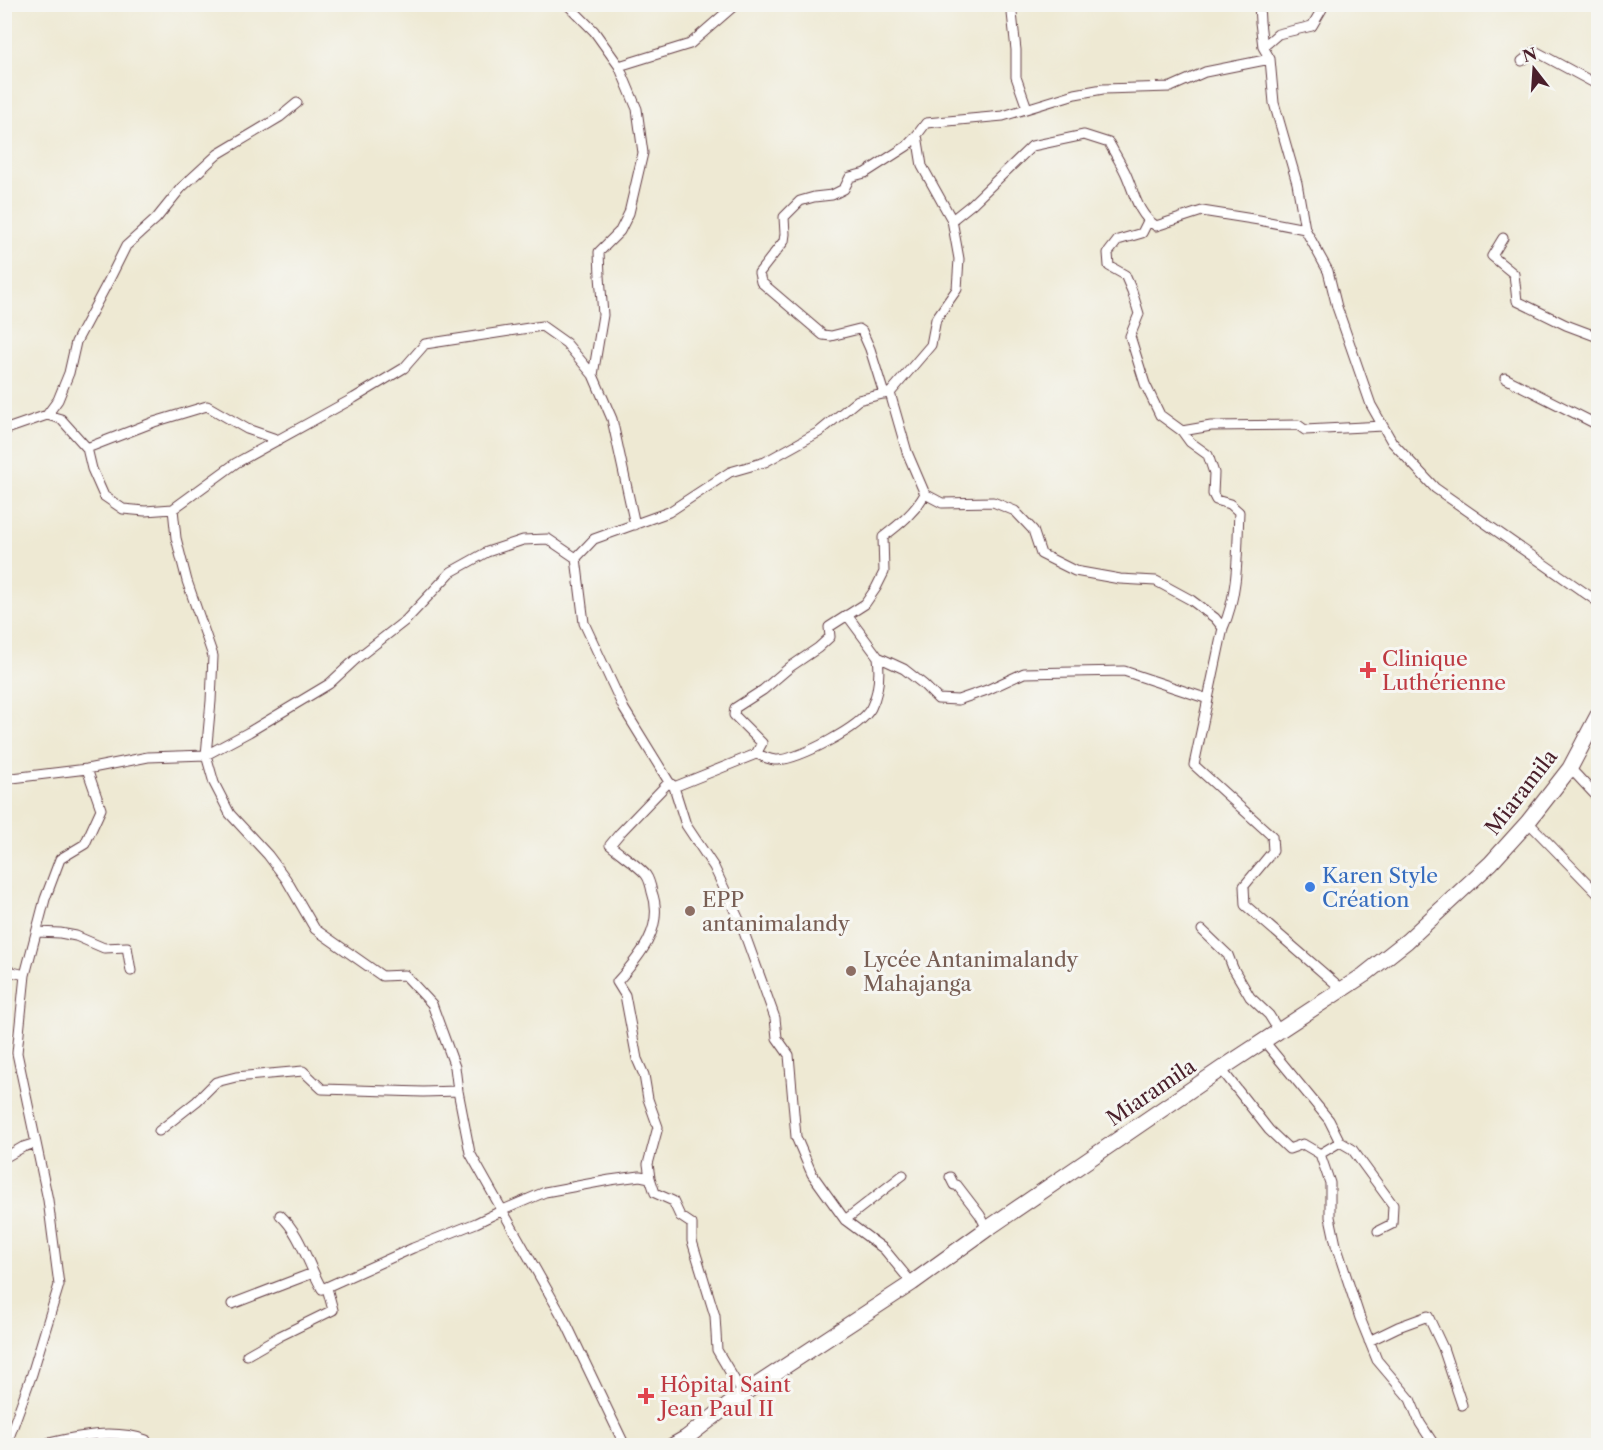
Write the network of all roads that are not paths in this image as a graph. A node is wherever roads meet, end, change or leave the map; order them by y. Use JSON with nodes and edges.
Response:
{"nodes":[{"id":1,"x":567,"y":4,"type":"edge"},
{"id":2,"x":736,"y":4,"type":"edge"},
{"id":3,"x":1011,"y":4,"type":"edge"},
{"id":4,"x":1259,"y":4,"type":"edge"},
{"id":5,"x":1323,"y":4,"type":"edge"},
{"id":6,"x":1263,"y":47,"type":"junction"},
{"id":7,"x":1270,"y":59,"type":"junction"},
{"id":8,"x":1522,"y":61,"type":"dead end"},
{"id":9,"x":619,"y":66,"type":"junction"},
{"id":10,"x":1599,"y":85,"type":"edge"},
{"id":11,"x":297,"y":103,"type":"dead end"},
{"id":12,"x":1027,"y":108,"type":"junction"},
{"id":13,"x":917,"y":135,"type":"junction"},
{"id":14,"x":952,"y":220,"type":"junction"},
{"id":15,"x":1148,"y":221,"type":"junction"},
{"id":16,"x":1305,"y":229,"type":"junction"},
{"id":17,"x":1503,"y":238,"type":"dead end"},
{"id":18,"x":1599,"y":338,"type":"edge"},
{"id":19,"x":593,"y":375,"type":"junction"},
{"id":20,"x":1505,"y":378,"type":"dead end"},
{"id":21,"x":887,"y":393,"type":"junction"},
{"id":22,"x":47,"y":415,"type":"junction"},
{"id":23,"x":1599,"y":425,"type":"edge"},
{"id":24,"x":1383,"y":426,"type":"junction"},
{"id":25,"x":4,"y":430,"type":"edge"},
{"id":26,"x":1182,"y":431,"type":"junction"},
{"id":27,"x":279,"y":440,"type":"junction"},
{"id":28,"x":87,"y":448,"type":"junction"},
{"id":29,"x":925,"y":494,"type":"junction"},
{"id":30,"x":173,"y":509,"type":"junction"},
{"id":31,"x":634,"y":525,"type":"junction"},
{"id":32,"x":576,"y":558,"type":"junction"},
{"id":33,"x":1599,"y":602,"type":"edge"},
{"id":34,"x":847,"y":615,"type":"junction"},
{"id":35,"x":1223,"y":628,"type":"junction"},
{"id":36,"x":878,"y":657,"type":"junction"},
{"id":37,"x":1208,"y":699,"type":"junction"},
{"id":38,"x":1599,"y":715,"type":"edge"},
{"id":39,"x":756,"y":754,"type":"junction"},
{"id":40,"x":206,"y":755,"type":"junction"},
{"id":41,"x":1570,"y":768,"type":"junction"},
{"id":42,"x":87,"y":769,"type":"junction"},
{"id":43,"x":4,"y":779,"type":"edge"},
{"id":44,"x":671,"y":785,"type":"junction"},
{"id":45,"x":1599,"y":798,"type":"edge"},
{"id":46,"x":1528,"y":822,"type":"junction"},
{"id":47,"x":1599,"y":894,"type":"edge"},
{"id":48,"x":1202,"y":930,"type":"dead end"},
{"id":49,"x":37,"y":932,"type":"junction"},
{"id":50,"x":4,"y":970,"type":"edge"},
{"id":51,"x":131,"y":971,"type":"dead end"},
{"id":52,"x":25,"y":975,"type":"junction"},
{"id":53,"x":1343,"y":990,"type":"junction"},
{"id":54,"x":1279,"y":1031,"type":"junction"},
{"id":55,"x":1264,"y":1041,"type":"junction"},
{"id":56,"x":1221,"y":1069,"type":"junction"},
{"id":57,"x":458,"y":1091,"type":"junction"},
{"id":58,"x":159,"y":1131,"type":"dead end"},
{"id":59,"x":1340,"y":1142,"type":"junction"},
{"id":60,"x":36,"y":1143,"type":"junction"},
{"id":61,"x":1320,"y":1154,"type":"junction"},
{"id":62,"x":4,"y":1158,"type":"edge"},
{"id":63,"x":903,"y":1175,"type":"dead end"},
{"id":64,"x":950,"y":1177,"type":"dead end"},
{"id":65,"x":650,"y":1178,"type":"junction"},
{"id":66,"x":502,"y":1210,"type":"junction"},
{"id":67,"x":280,"y":1215,"type":"dead end"},
{"id":68,"x":845,"y":1220,"type":"junction"},
{"id":69,"x":987,"y":1229,"type":"junction"},
{"id":70,"x":1378,"y":1231,"type":"dead end"},
{"id":71,"x":313,"y":1273,"type":"junction"},
{"id":72,"x":912,"y":1283,"type":"junction"},
{"id":73,"x":327,"y":1288,"type":"junction"},
{"id":74,"x":232,"y":1304,"type":"dead end"},
{"id":75,"x":1369,"y":1341,"type":"junction"},
{"id":76,"x":247,"y":1355,"type":"dead end"},
{"id":77,"x":743,"y":1394,"type":"junction"},
{"id":78,"x":1462,"y":1405,"type":"dead end"},
{"id":79,"x":146,"y":1440,"type":"dead end"},
{"id":80,"x":6,"y":1446,"type":"edge"},
{"id":81,"x":35,"y":1446,"type":"edge"},
{"id":82,"x":625,"y":1446,"type":"edge"},
{"id":83,"x":672,"y":1446,"type":"edge"},
{"id":84,"x":1435,"y":1446,"type":"edge"}],
"edges":[{"from":1,"to":9,"type":"street"},
{"from":2,"to":9,"type":"street"},
{"from":3,"to":12,"type":"street"},
{"from":4,"to":6,"type":"street"},
{"from":5,"to":6,"type":"street"},
{"from":6,"to":7,"type":"street"},
{"from":7,"to":12,"type":"street"},
{"from":7,"to":16,"type":"street"},
{"from":8,"to":10,"type":"street"},
{"from":9,"to":19,"type":"street"},
{"from":11,"to":22,"type":"street"},
{"from":12,"to":13,"type":"street"},
{"from":13,"to":14,"type":"street"},
{"from":13,"to":21,"type":"street"},
{"from":14,"to":15,"type":"street"},
{"from":14,"to":21,"type":"street"},
{"from":15,"to":16,"type":"street"},
{"from":15,"to":26,"type":"street"},
{"from":16,"to":24,"type":"street"},
{"from":17,"to":18,"type":"street"},
{"from":19,"to":27,"type":"street"},
{"from":19,"to":31,"type":"street"},
{"from":20,"to":23,"type":"street"},
{"from":21,"to":29,"type":"street"},
{"from":21,"to":31,"type":"street"},
{"from":22,"to":25,"type":"street"},
{"from":22,"to":28,"type":"street"},
{"from":24,"to":26,"type":"street"},
{"from":24,"to":33,"type":"street"},
{"from":26,"to":35,"type":"street"},
{"from":27,"to":28,"type":"street"},
{"from":27,"to":30,"type":"street"},
{"from":28,"to":30,"type":"street"},
{"from":29,"to":34,"type":"street"},
{"from":29,"to":35,"type":"street"},
{"from":30,"to":40,"type":"street"},
{"from":31,"to":32,"type":"street"},
{"from":32,"to":40,"type":"street"},
{"from":32,"to":44,"type":"street"},
{"from":34,"to":36,"type":"street"},
{"from":34,"to":39,"type":"street"},
{"from":35,"to":37,"type":"street"},
{"from":36,"to":37,"type":"street"},
{"from":36,"to":39,"type":"street"},
{"from":37,"to":53,"type":"street"},
{"from":38,"to":41,"type":"main road","name":"Miaramila"},
{"from":39,"to":44,"type":"street"},
{"from":40,"to":42,"type":"street"},
{"from":40,"to":57,"type":"street"},
{"from":41,"to":45,"type":"street"},
{"from":41,"to":46,"type":"main road","name":"Miaramila"},
{"from":42,"to":43,"type":"street"},
{"from":42,"to":49,"type":"street"},
{"from":44,"to":65,"type":"street"},
{"from":44,"to":68,"type":"street"},
{"from":46,"to":47,"type":"street"},
{"from":46,"to":53,"type":"main road","name":"Miaramila"},
{"from":48,"to":54,"type":"street"},
{"from":49,"to":51,"type":"street"},
{"from":49,"to":52,"type":"street"},
{"from":50,"to":52,"type":"street"},
{"from":52,"to":60,"type":"street"},
{"from":53,"to":54,"type":"main road","name":"Miaramila"},
{"from":54,"to":55,"type":"main road","name":"Miaramila"},
{"from":55,"to":56,"type":"main road","name":"Miaramila"},
{"from":55,"to":59,"type":"street"},
{"from":56,"to":61,"type":"street"},
{"from":56,"to":69,"type":"main road","name":"Miaramila"},
{"from":57,"to":58,"type":"street"},
{"from":57,"to":66,"type":"street"},
{"from":59,"to":61,"type":"street"},
{"from":59,"to":70,"type":"street"},
{"from":60,"to":62,"type":"street"},
{"from":60,"to":80,"type":"street"},
{"from":61,"to":75,"type":"street"},
{"from":63,"to":68,"type":"street"},
{"from":64,"to":69,"type":"street"},
{"from":65,"to":66,"type":"street"},
{"from":65,"to":77,"type":"street"},
{"from":66,"to":73,"type":"street"},
{"from":66,"to":82,"type":"street"},
{"from":67,"to":71,"type":"street"},
{"from":68,"to":72,"type":"street"},
{"from":69,"to":72,"type":"main road","name":"Miaramila"},
{"from":71,"to":73,"type":"street"},
{"from":71,"to":74,"type":"street"},
{"from":72,"to":77,"type":"main road","name":"Miaramila"},
{"from":73,"to":76,"type":"street"},
{"from":75,"to":78,"type":"street"},
{"from":75,"to":84,"type":"street"},
{"from":77,"to":83,"type":"main road","name":"Miaramila"},
{"from":79,"to":81,"type":"street"}]}
